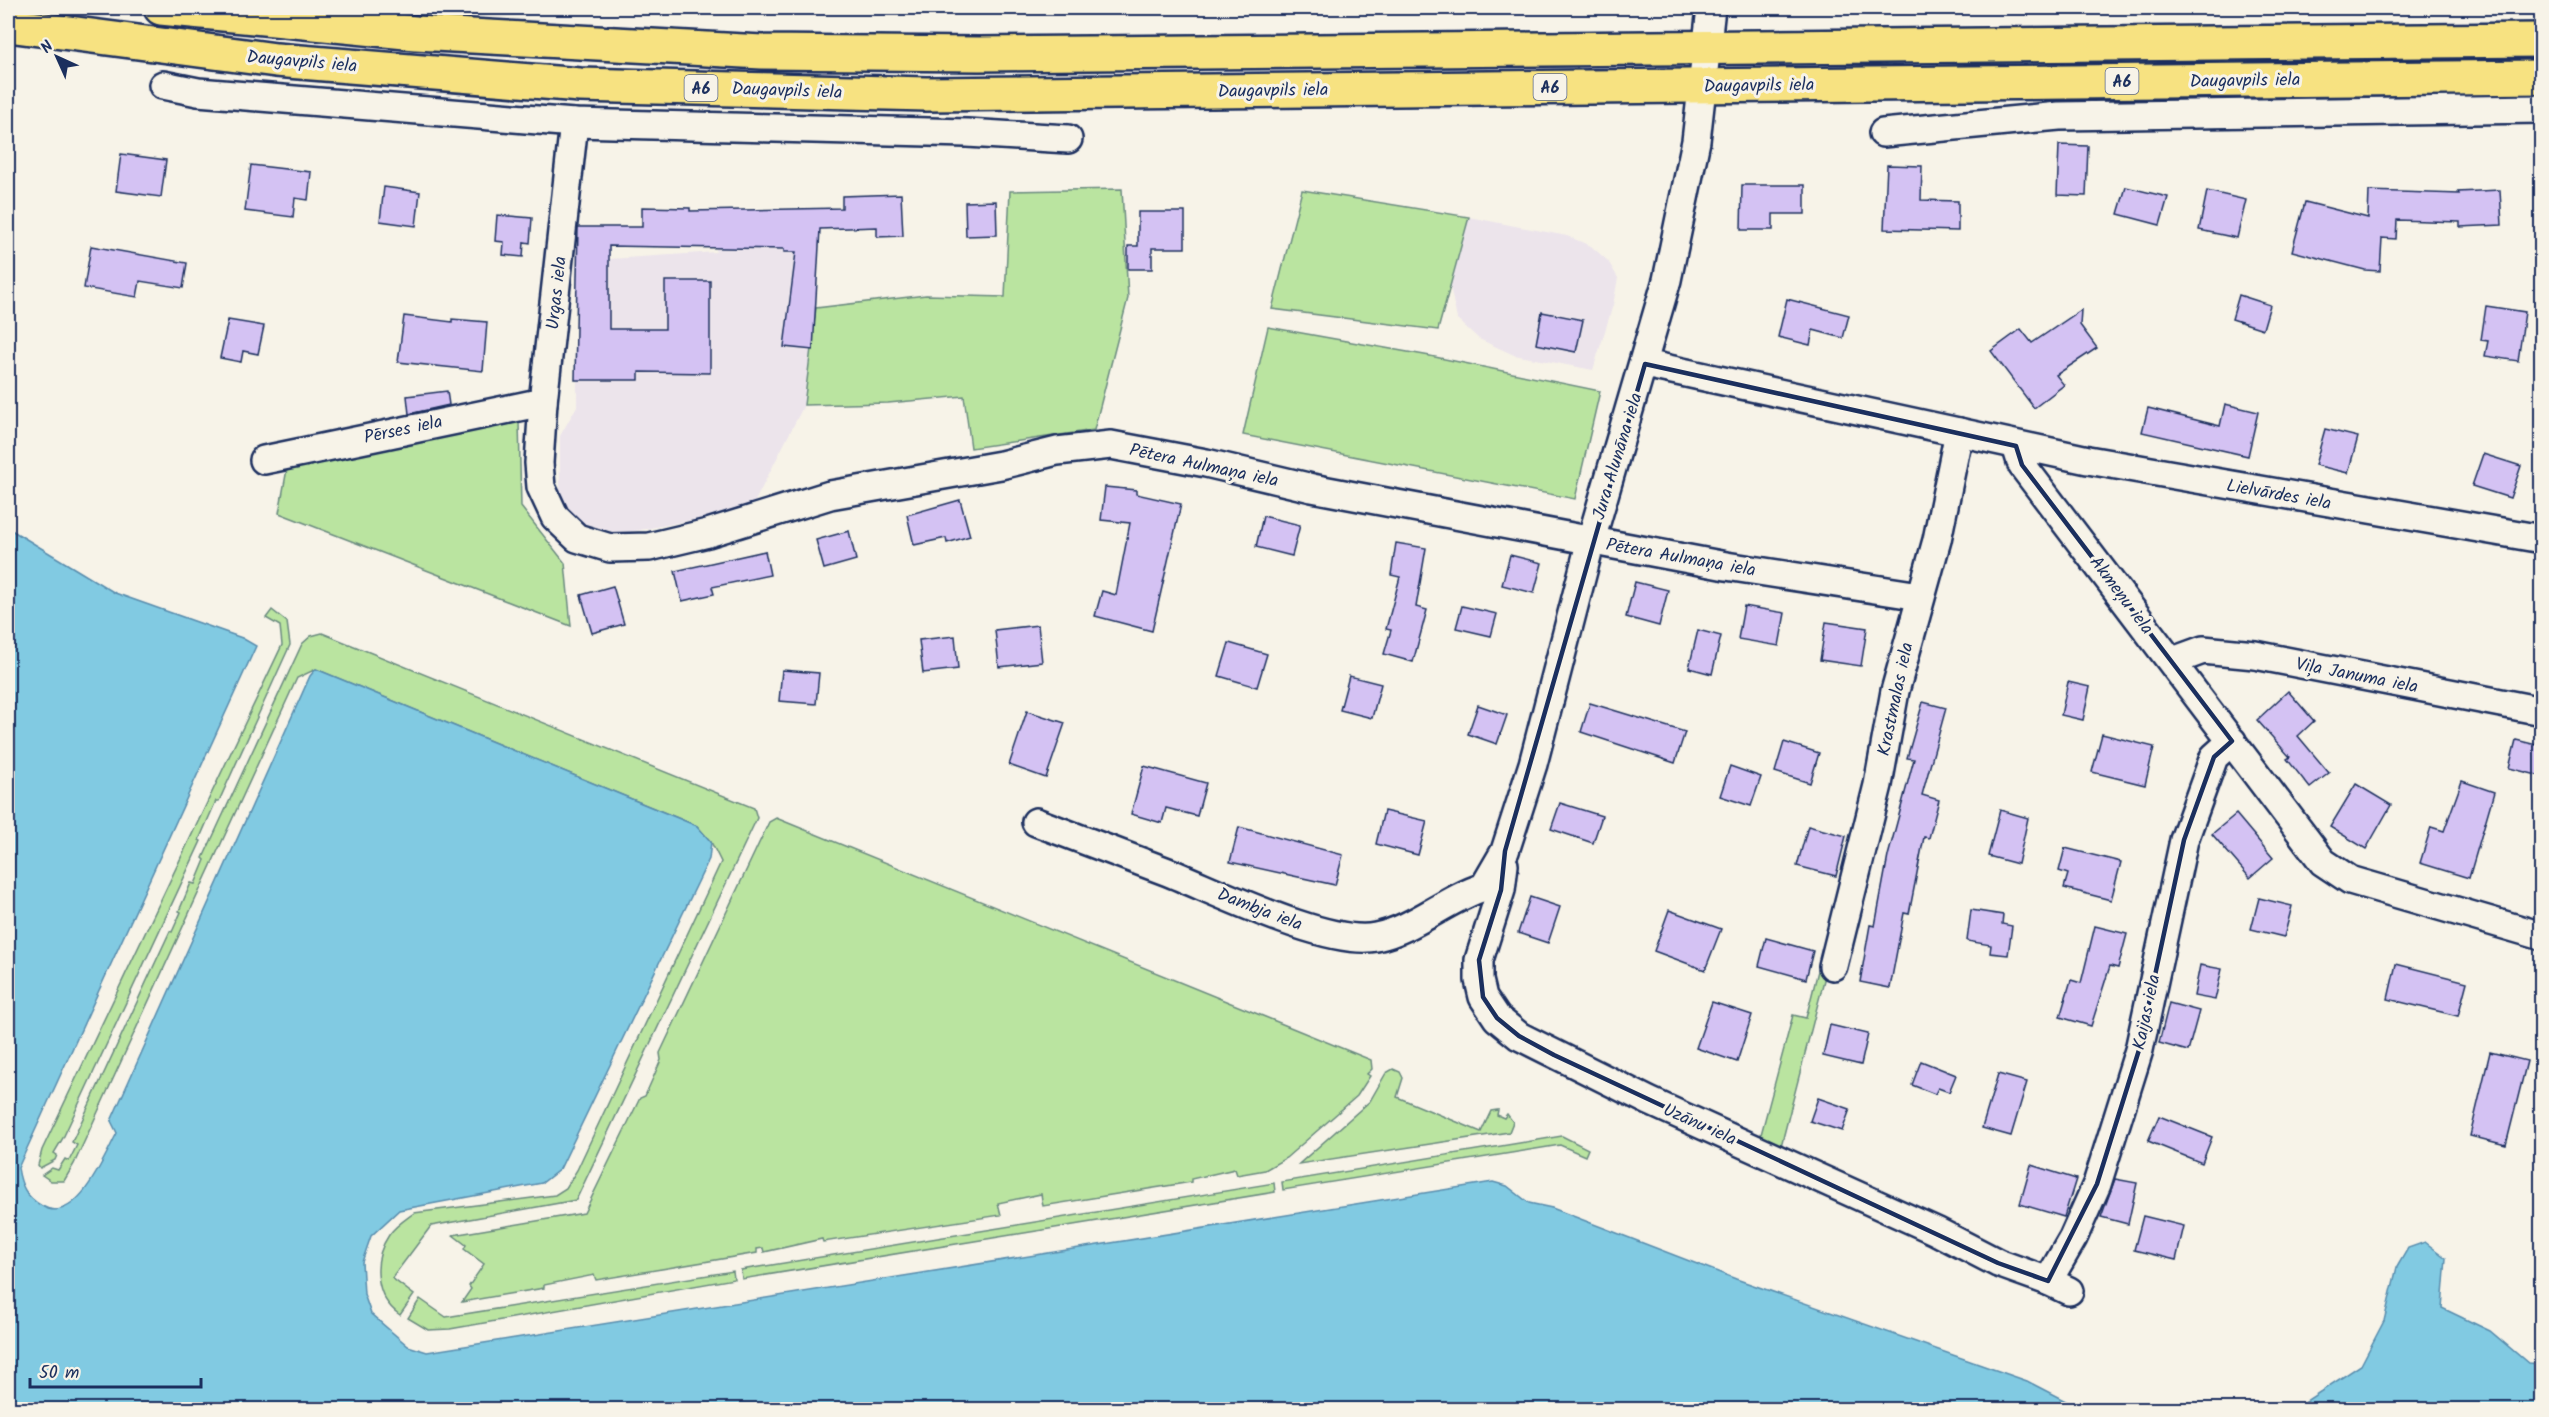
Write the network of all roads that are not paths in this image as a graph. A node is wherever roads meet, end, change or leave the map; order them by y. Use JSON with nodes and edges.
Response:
{"nodes":[{"id":1,"x":161,"y":8,"type":"edge"},
{"id":2,"x":1711,"y":8,"type":"edge"},
{"id":3,"x":8,"y":25,"type":"edge"},
{"id":4,"x":2541,"y":40,"type":"edge"},
{"id":5,"x":1706,"y":47,"type":"junction"},
{"id":6,"x":2541,"y":77,"type":"edge"},
{"id":7,"x":163,"y":85,"type":"dead end"},
{"id":8,"x":1702,"y":85,"type":"junction"},
{"id":9,"x":2541,"y":109,"type":"edge"},
{"id":10,"x":574,"y":123,"type":"junction"},
{"id":11,"x":1883,"y":133,"type":"dead end"},
{"id":12,"x":1068,"y":139,"type":"dead end"},
{"id":13,"x":1645,"y":364,"type":"junction"},
{"id":14,"x":543,"y":402,"type":"junction"},
{"id":15,"x":1959,"y":432,"type":"junction"},
{"id":16,"x":2016,"y":446,"type":"junction"},
{"id":17,"x":264,"y":460,"type":"dead end"},
{"id":18,"x":539,"y":463,"type":"joint"},
{"id":19,"x":2541,"y":539,"type":"edge"},
{"id":20,"x":1591,"y":540,"type":"junction"},
{"id":21,"x":1920,"y":596,"type":"junction"},
{"id":22,"x":2173,"y":661,"type":"junction"},
{"id":23,"x":2541,"y":711,"type":"edge"},
{"id":24,"x":2232,"y":741,"type":"junction"},
{"id":25,"x":1036,"y":822,"type":"dead end"},
{"id":26,"x":1505,"y":851,"type":"junction"},
{"id":27,"x":1484,"y":887,"type":"joint"},
{"id":28,"x":2541,"y":936,"type":"edge"},
{"id":29,"x":1833,"y":966,"type":"dead end"},
{"id":30,"x":2059,"y":1286,"type":"joint"}],
"edges":[{"from":1,"to":5,"type":"highway","name":"Daugavpils iela","number":"A6"},
{"from":2,"to":5,"type":"street","name":"Jura Alunāna iela"},
{"from":3,"to":8,"type":"highway","name":"Daugavpils iela","number":"A6"},
{"from":4,"to":5,"type":"highway","name":"Daugavpils iela","number":"A6"},
{"from":5,"to":8,"type":"street","name":"Jura Alunāna iela"},
{"from":6,"to":8,"type":"highway","name":"Daugavpils iela","number":"A6"},
{"from":7,"to":10,"type":"street"},
{"from":8,"to":13,"type":"street","name":"Jura Alunāna iela"},
{"from":9,"to":11,"type":"street"},
{"from":10,"to":12,"type":"street"},
{"from":10,"to":14,"type":"street","name":"Urgas iela"},
{"from":13,"to":15,"type":"street"},
{"from":13,"to":20,"type":"street","name":"Jura Alunāna iela"},
{"from":14,"to":17,"type":"street","name":"Pērses iela"},
{"from":14,"to":18,"type":"street","name":"Urgas iela"},
{"from":15,"to":16,"type":"street"},
{"from":15,"to":21,"type":"street","name":"Krastmalas iela"},
{"from":16,"to":19,"type":"street","name":"Lielvārdes iela"},
{"from":16,"to":22,"type":"street","name":"Akmeņu iela"},
{"from":18,"to":20,"type":"street","name":"Pētera Aulmaņa iela"},
{"from":20,"to":21,"type":"street","name":"Pētera Aulmaņa iela"},
{"from":20,"to":26,"type":"street","name":"Jura Alunāna iela"},
{"from":21,"to":29,"type":"street","name":"Krastmalas iela"},
{"from":22,"to":23,"type":"street","name":"Viļa Januma iela"},
{"from":22,"to":24,"type":"street","name":"Akmeņu iela"},
{"from":24,"to":28,"type":"street","name":"Akmeņu iela"},
{"from":24,"to":30,"type":"street","name":"Kaijas iela"},
{"from":25,"to":27,"type":"street","name":"Dambja iela"},
{"from":26,"to":27,"type":"street","name":"Jura Alunāna iela"},
{"from":26,"to":30,"type":"street","name":"Uzānu iela"}]}
